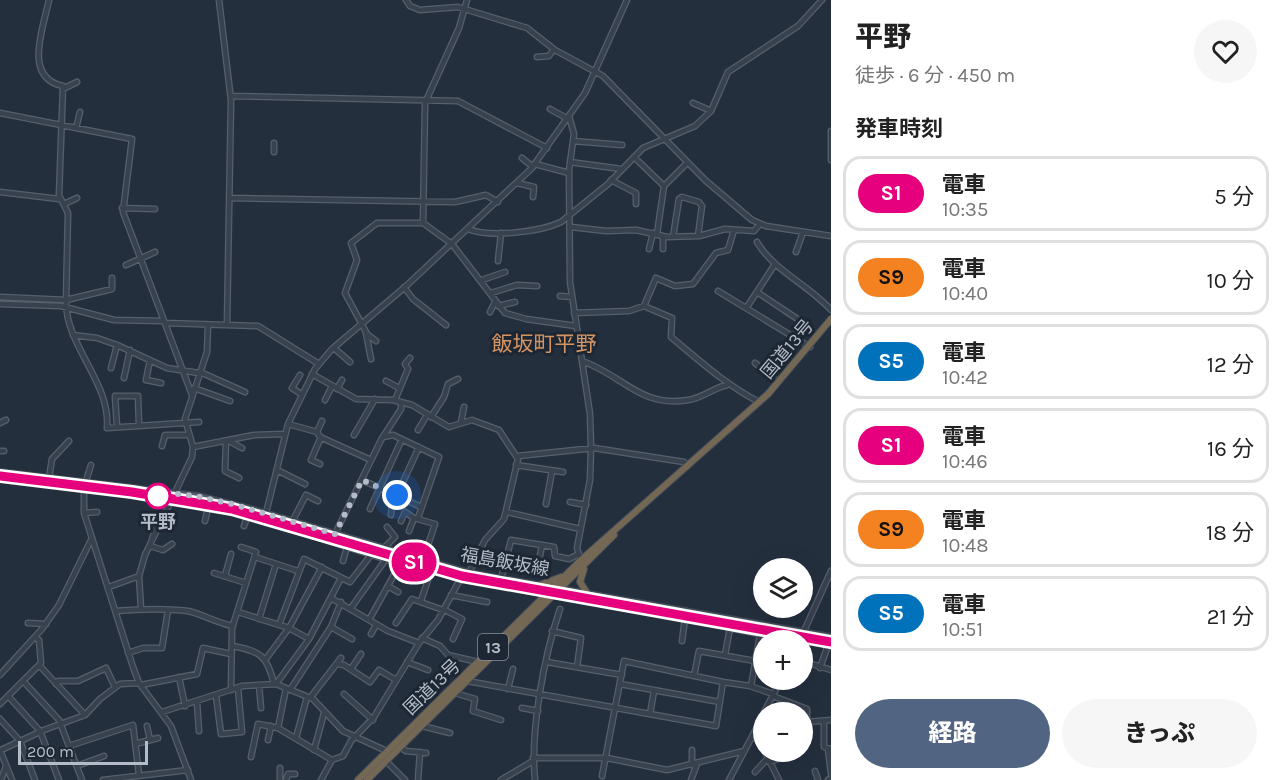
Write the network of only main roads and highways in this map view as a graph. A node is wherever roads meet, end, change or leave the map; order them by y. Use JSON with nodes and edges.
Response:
{"nodes":[{"id":1,"x":831,"y":319,"type":"edge"},
{"id":2,"x":0,"y":472,"type":"edge"},
{"id":3,"x":630,"y":517,"type":"junction"},
{"id":4,"x":610,"y":540,"type":"junction"},
{"id":5,"x":567,"y":574,"type":"junction"},
{"id":6,"x":540,"y":585,"type":"junction"},
{"id":7,"x":557,"y":587,"type":"junction"},
{"id":8,"x":587,"y":593,"type":"junction"},
{"id":9,"x":831,"y":637,"type":"edge"},
{"id":10,"x":391,"y":752,"type":"junction"},
{"id":11,"x":358,"y":780,"type":"edge"},
{"id":12,"x":367,"y":780,"type":"edge"}],
"edges":[{"from":1,"to":3,"type":"highway","name":"国道13号","number":"13"},
{"from":2,"to":6,"type":"main road","name":"福島飯坂線"},
{"from":3,"to":4,"type":"highway","name":"国道13号","number":"13"},
{"from":3,"to":5,"type":"highway","name":"国道13号","number":"13"},
{"from":4,"to":7,"type":"highway","name":"国道13号","number":"13"},
{"from":4,"to":8,"type":"highway"},
{"from":5,"to":6,"type":"highway"},
{"from":5,"to":7,"type":"highway","name":"国道13号","number":"13"},
{"from":6,"to":7,"type":"main road","name":"福島飯坂線"},
{"from":7,"to":8,"type":"main road","name":"福島飯坂線"},
{"from":7,"to":10,"type":"highway","name":"国道13号","number":"13"},
{"from":7,"to":10,"type":"highway","name":"国道13号","number":"13"},
{"from":8,"to":9,"type":"main road","name":"福島飯坂線"},
{"from":10,"to":11,"type":"highway","name":"国道13号","number":"13"},
{"from":10,"to":12,"type":"highway","name":"国道13号","number":"13"}]}
